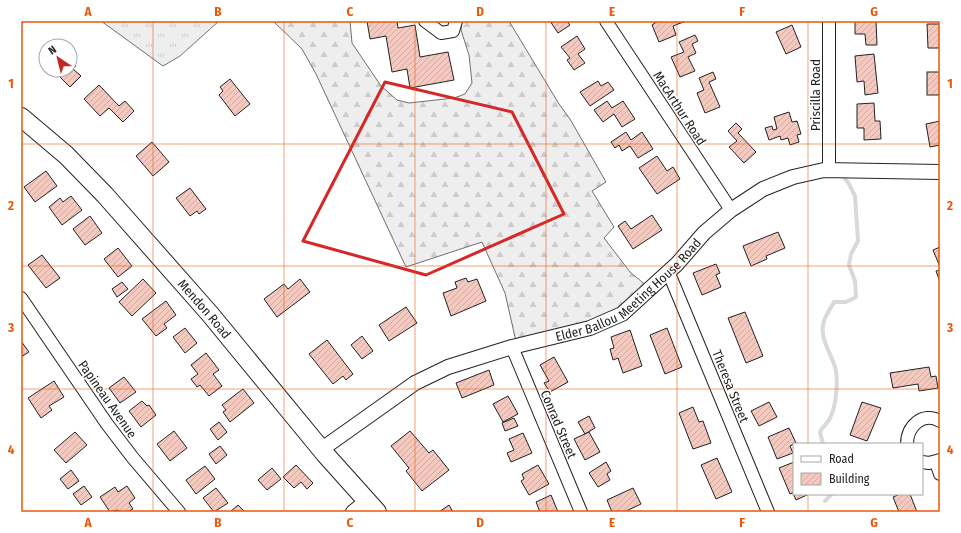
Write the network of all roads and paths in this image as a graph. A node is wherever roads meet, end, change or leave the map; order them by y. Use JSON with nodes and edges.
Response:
{"nodes":[{"id":1,"x":425,"y":21,"type":"edge"},
{"id":2,"x":456,"y":21,"type":"edge"},
{"id":3,"x":606,"y":21,"type":"edge"},
{"id":4,"x":829,"y":21,"type":"edge"},
{"id":5,"x":21,"y":117,"type":"edge"},
{"id":6,"x":829,"y":170,"type":"junction"},
{"id":7,"x":940,"y":172,"type":"edge"},
{"id":8,"x":731,"y":210,"type":"junction"},
{"id":9,"x":668,"y":271,"type":"junction"},
{"id":10,"x":21,"y":298,"type":"edge"},
{"id":11,"x":512,"y":347,"type":"junction"},
{"id":12,"x":940,"y":420,"type":"edge"},
{"id":13,"x":907,"y":443,"type":"edge"},
{"id":14,"x":322,"y":449,"type":"junction"},
{"id":15,"x":938,"y":461,"type":"edge"},
{"id":16,"x":923,"y":462,"type":"edge"},
{"id":17,"x":940,"y":474,"type":"edge"},
{"id":18,"x":372,"y":506,"type":"edge"},
{"id":19,"x":179,"y":512,"type":"edge"},
{"id":20,"x":353,"y":512,"type":"edge"},
{"id":21,"x":581,"y":512,"type":"edge"},
{"id":22,"x":768,"y":512,"type":"edge"}],
"edges":[{"from":1,"to":2,"type":"street"},
{"from":3,"to":8,"type":"street","name":"MacArthur Road"},
{"from":4,"to":6,"type":"street","name":"Priscilla Road"},
{"from":5,"to":14,"type":"main road","name":"Mendon Road"},
{"from":6,"to":7,"type":"street","name":"Elder Ballou Meeting House Road"},
{"from":6,"to":8,"type":"street","name":"Elder Ballou Meeting House Road"},
{"from":8,"to":9,"type":"street","name":"Elder Ballou Meeting House Road"},
{"from":9,"to":11,"type":"street","name":"Elder Ballou Meeting House Road"},
{"from":9,"to":22,"type":"street","name":"Theresa Street"},
{"from":10,"to":19,"type":"street","name":"Papineau Avenue"},
{"from":11,"to":14,"type":"street","name":"Elder Ballou Meeting House Road"},
{"from":11,"to":21,"type":"street","name":"Conrad Street"},
{"from":12,"to":13,"type":"street"},
{"from":14,"to":18,"type":"main road","name":"Mendon Road"},
{"from":15,"to":16,"type":"street"},
{"from":15,"to":17,"type":"street"},
{"from":18,"to":20,"type":"street"}]}
